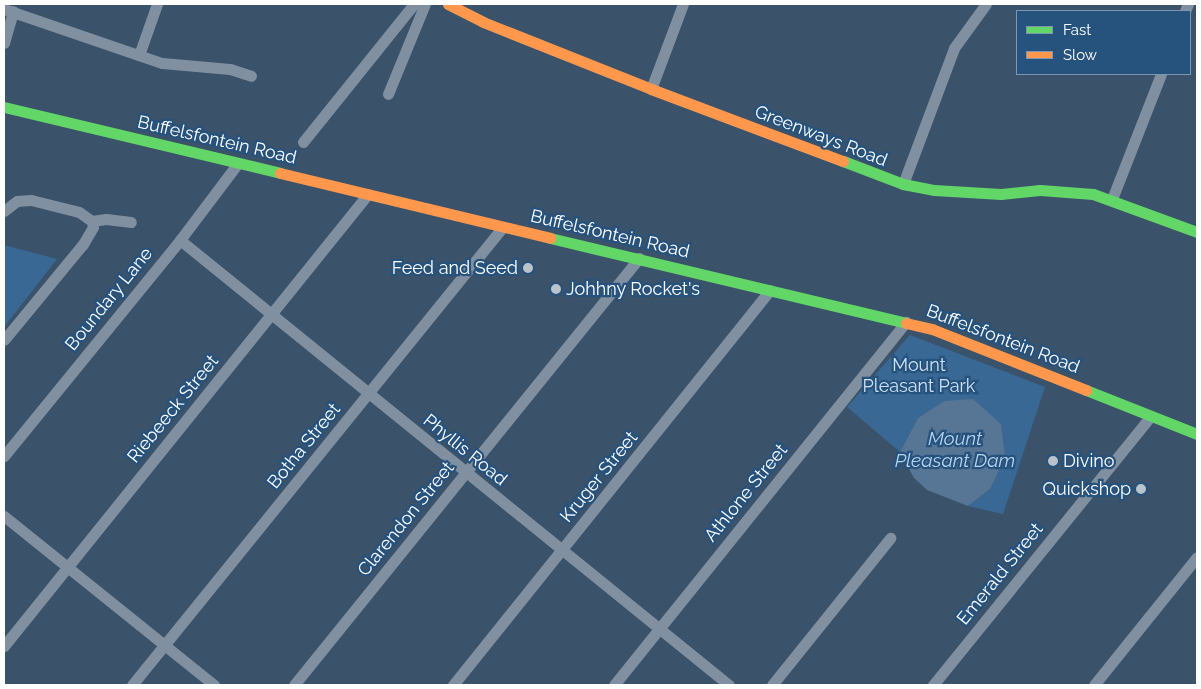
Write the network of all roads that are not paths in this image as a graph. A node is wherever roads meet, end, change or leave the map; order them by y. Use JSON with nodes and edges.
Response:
{"nodes":[{"id":1,"x":157,"y":4,"type":"edge"},
{"id":2,"x":414,"y":4,"type":"edge"},
{"id":3,"x":425,"y":4,"type":"edge"},
{"id":4,"x":448,"y":4,"type":"edge"},
{"id":5,"x":683,"y":4,"type":"edge"},
{"id":6,"x":986,"y":4,"type":"edge"},
{"id":7,"x":8,"y":10,"type":"edge"},
{"id":8,"x":4,"y":43,"type":"edge"},
{"id":9,"x":139,"y":55,"type":"junction"},
{"id":10,"x":1161,"y":75,"type":"edge"},
{"id":11,"x":251,"y":76,"type":"dead end"},
{"id":12,"x":651,"y":89,"type":"junction"},
{"id":13,"x":388,"y":94,"type":"dead end"},
{"id":14,"x":4,"y":107,"type":"edge"},
{"id":15,"x":303,"y":142,"type":"dead end"},
{"id":16,"x":238,"y":163,"type":"junction"},
{"id":17,"x":903,"y":184,"type":"junction"},
{"id":18,"x":368,"y":194,"type":"junction"},
{"id":19,"x":1112,"y":199,"type":"junction"},
{"id":20,"x":4,"y":211,"type":"edge"},
{"id":21,"x":92,"y":222,"type":"junction"},
{"id":22,"x":131,"y":222,"type":"dead end"},
{"id":23,"x":502,"y":228,"type":"junction"},
{"id":24,"x":1197,"y":232,"type":"edge"},
{"id":25,"x":180,"y":240,"type":"junction"},
{"id":26,"x":639,"y":258,"type":"junction"},
{"id":27,"x":770,"y":290,"type":"junction"},
{"id":28,"x":272,"y":315,"type":"junction"},
{"id":29,"x":906,"y":322,"type":"junction"},
{"id":30,"x":4,"y":340,"type":"edge"},
{"id":31,"x":368,"y":394,"type":"junction"},
{"id":32,"x":1151,"y":416,"type":"junction"},
{"id":33,"x":1197,"y":434,"type":"edge"},
{"id":34,"x":4,"y":456,"type":"edge"},
{"id":35,"x":466,"y":473,"type":"junction"},
{"id":36,"x":4,"y":516,"type":"edge"},
{"id":37,"x":890,"y":538,"type":"dead end"},
{"id":38,"x":562,"y":552,"type":"junction"},
{"id":39,"x":1197,"y":557,"type":"edge"},
{"id":40,"x":67,"y":567,"type":"junction"},
{"id":41,"x":658,"y":630,"type":"junction"},
{"id":42,"x":4,"y":646,"type":"edge"},
{"id":43,"x":164,"y":646,"type":"junction"},
{"id":44,"x":132,"y":685,"type":"edge"},
{"id":45,"x":214,"y":685,"type":"edge"},
{"id":46,"x":294,"y":685,"type":"edge"},
{"id":47,"x":453,"y":685,"type":"edge"},
{"id":48,"x":614,"y":685,"type":"edge"},
{"id":49,"x":729,"y":685,"type":"edge"},
{"id":50,"x":772,"y":685,"type":"edge"},
{"id":51,"x":933,"y":685,"type":"edge"},
{"id":52,"x":1094,"y":685,"type":"edge"}],
"edges":[{"from":1,"to":9,"type":"street"},
{"from":2,"to":15,"type":"street"},
{"from":3,"to":13,"type":"street"},
{"from":4,"to":12,"type":"main road","name":"Greenways Road"},
{"from":5,"to":12,"type":"street"},
{"from":6,"to":17,"type":"street"},
{"from":7,"to":8,"type":"street"},
{"from":7,"to":9,"type":"street"},
{"from":9,"to":11,"type":"street"},
{"from":10,"to":19,"type":"street"},
{"from":12,"to":17,"type":"main road","name":"Greenways Road"},
{"from":14,"to":16,"type":"main road","name":"Buffelsfontein Road"},
{"from":16,"to":18,"type":"main road","name":"Buffelsfontein Road"},
{"from":16,"to":25,"type":"street","name":"Boundary Lane"},
{"from":17,"to":19,"type":"main road","name":"Greenways Road"},
{"from":18,"to":23,"type":"main road","name":"Buffelsfontein Road"},
{"from":18,"to":28,"type":"street","name":"Riebeeck Street"},
{"from":19,"to":24,"type":"main road","name":"Greenways Road"},
{"from":20,"to":21,"type":"street"},
{"from":21,"to":22,"type":"street"},
{"from":21,"to":30,"type":"street"},
{"from":23,"to":26,"type":"main road","name":"Buffelsfontein Road"},
{"from":23,"to":31,"type":"street","name":"Botha Street"},
{"from":25,"to":28,"type":"street","name":"Phyllis Road"},
{"from":25,"to":34,"type":"street","name":"Boundary Lane"},
{"from":26,"to":27,"type":"main road","name":"Buffelsfontein Road"},
{"from":26,"to":35,"type":"street","name":"Clarendon Street"},
{"from":27,"to":29,"type":"main road","name":"Buffelsfontein Road"},
{"from":27,"to":38,"type":"street","name":"Kruger Street"},
{"from":28,"to":31,"type":"street","name":"Phyllis Road"},
{"from":28,"to":40,"type":"street","name":"Riebeeck Street"},
{"from":29,"to":32,"type":"main road","name":"Buffelsfontein Road"},
{"from":29,"to":41,"type":"street","name":"Athlone Street"},
{"from":31,"to":35,"type":"street","name":"Phyllis Road"},
{"from":31,"to":43,"type":"street","name":"Botha Street"},
{"from":32,"to":33,"type":"main road","name":"Buffelsfontein Road"},
{"from":32,"to":51,"type":"street","name":"Emerald Street"},
{"from":35,"to":38,"type":"street","name":"Phyllis Road"},
{"from":35,"to":46,"type":"street","name":"Clarendon Street"},
{"from":36,"to":40,"type":"street"},
{"from":37,"to":50,"type":"street"},
{"from":38,"to":41,"type":"street","name":"Phyllis Road"},
{"from":38,"to":47,"type":"street","name":"Kruger Street"},
{"from":39,"to":52,"type":"street"},
{"from":40,"to":42,"type":"street","name":"Riebeeck Street"},
{"from":40,"to":43,"type":"street"},
{"from":41,"to":48,"type":"street","name":"Athlone Street"},
{"from":41,"to":49,"type":"street","name":"Phyllis Road"},
{"from":43,"to":44,"type":"street","name":"Botha Street"},
{"from":43,"to":45,"type":"street"}]}
